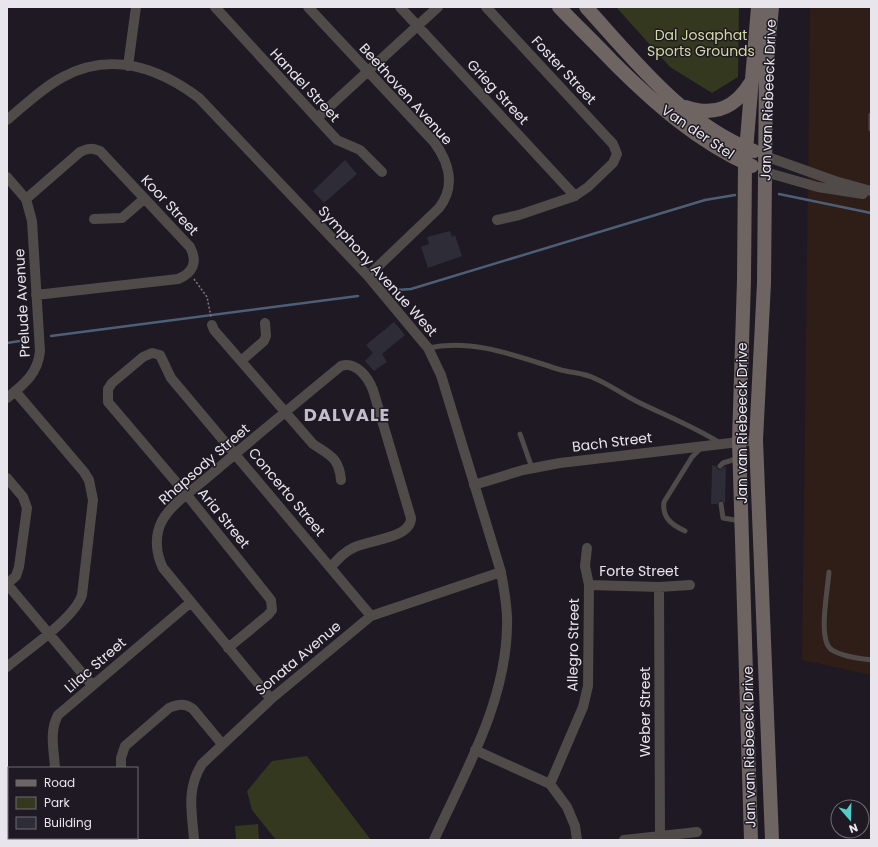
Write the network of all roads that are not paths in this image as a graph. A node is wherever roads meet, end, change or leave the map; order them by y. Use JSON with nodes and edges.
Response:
{"nodes":[{"id":1,"x":136,"y":7,"type":"edge"},
{"id":2,"x":215,"y":7,"type":"edge"},
{"id":3,"x":308,"y":7,"type":"edge"},
{"id":4,"x":400,"y":7,"type":"edge"},
{"id":5,"x":438,"y":7,"type":"edge"},
{"id":6,"x":486,"y":7,"type":"edge"},
{"id":7,"x":559,"y":7,"type":"edge"},
{"id":8,"x":586,"y":7,"type":"edge"},
{"id":9,"x":758,"y":7,"type":"edge"},
{"id":10,"x":772,"y":7,"type":"edge"},
{"id":11,"x":418,"y":26,"type":"junction"},
{"id":12,"x":128,"y":66,"type":"junction"},
{"id":13,"x":368,"y":72,"type":"junction"},
{"id":14,"x":751,"y":81,"type":"junction"},
{"id":15,"x":680,"y":105,"type":"junction"},
{"id":16,"x":871,"y":115,"type":"edge"},
{"id":17,"x":317,"y":118,"type":"junction"},
{"id":18,"x":7,"y":120,"type":"edge"},
{"id":19,"x":871,"y":129,"type":"edge"},
{"id":20,"x":717,"y":148,"type":"junction"},
{"id":21,"x":746,"y":148,"type":"junction"},
{"id":22,"x":765,"y":156,"type":"junction"},
{"id":23,"x":745,"y":163,"type":"junction"},
{"id":24,"x":382,"y":172,"type":"dead end"},
{"id":25,"x":765,"y":172,"type":"junction"},
{"id":26,"x":7,"y":177,"type":"edge"},
{"id":27,"x":744,"y":185,"type":"junction"},
{"id":28,"x":871,"y":191,"type":"edge"},
{"id":29,"x":871,"y":195,"type":"edge"},
{"id":30,"x":575,"y":196,"type":"junction"},
{"id":31,"x":26,"y":199,"type":"junction"},
{"id":32,"x":144,"y":199,"type":"junction"},
{"id":33,"x":94,"y":219,"type":"dead end"},
{"id":34,"x":497,"y":220,"type":"dead end"},
{"id":35,"x":368,"y":276,"type":"junction"},
{"id":36,"x":36,"y":295,"type":"junction"},
{"id":37,"x":265,"y":323,"type":"dead end"},
{"id":38,"x":212,"y":325,"type":"road end"},
{"id":39,"x":428,"y":348,"type":"junction"},
{"id":40,"x":152,"y":353,"type":"joint"},
{"id":41,"x":241,"y":361,"type":"junction"},
{"id":42,"x":15,"y":391,"type":"junction"},
{"id":43,"x":7,"y":398,"type":"edge"},
{"id":44,"x":285,"y":412,"type":"junction"},
{"id":45,"x":520,"y":434,"type":"dead end"},
{"id":46,"x":756,"y":440,"type":"junction"},
{"id":47,"x":739,"y":441,"type":"junction"},
{"id":48,"x":721,"y":443,"type":"junction"},
{"id":49,"x":706,"y":445,"type":"junction"},
{"id":50,"x":236,"y":453,"type":"junction"},
{"id":51,"x":740,"y":458,"type":"junction"},
{"id":52,"x":720,"y":466,"type":"dead end"},
{"id":53,"x":532,"y":468,"type":"junction"},
{"id":54,"x":7,"y":478,"type":"edge"},
{"id":55,"x":341,"y":480,"type":"dead end"},
{"id":56,"x":474,"y":485,"type":"junction"},
{"id":57,"x":187,"y":495,"type":"junction"},
{"id":58,"x":721,"y":504,"type":"dead end"},
{"id":59,"x":742,"y":521,"type":"junction"},
{"id":60,"x":685,"y":531,"type":"dead end"},
{"id":61,"x":587,"y":548,"type":"dead end"},
{"id":62,"x":331,"y":567,"type":"junction"},
{"id":63,"x":501,"y":572,"type":"junction"},
{"id":64,"x":829,"y":572,"type":"dead end"},
{"id":65,"x":7,"y":584,"type":"edge"},
{"id":66,"x":690,"y":584,"type":"dead end"},
{"id":67,"x":588,"y":585,"type":"junction"},
{"id":68,"x":659,"y":587,"type":"junction"},
{"id":69,"x":191,"y":602,"type":"junction"},
{"id":70,"x":371,"y":616,"type":"junction"},
{"id":71,"x":48,"y":634,"type":"junction"},
{"id":72,"x":228,"y":648,"type":"junction"},
{"id":73,"x":871,"y":660,"type":"edge"},
{"id":74,"x":7,"y":667,"type":"edge"},
{"id":75,"x":92,"y":685,"type":"junction"},
{"id":76,"x":271,"y":699,"type":"junction"},
{"id":77,"x":222,"y":744,"type":"junction"},
{"id":78,"x":475,"y":750,"type":"junction"},
{"id":79,"x":55,"y":767,"type":"edge"},
{"id":80,"x":121,"y":767,"type":"edge"},
{"id":81,"x":550,"y":784,"type":"junction"},
{"id":82,"x":697,"y":832,"type":"dead end"},
{"id":83,"x":660,"y":836,"type":"junction"},
{"id":84,"x":194,"y":840,"type":"edge"},
{"id":85,"x":434,"y":840,"type":"edge"},
{"id":86,"x":577,"y":840,"type":"edge"},
{"id":87,"x":624,"y":840,"type":"edge"},
{"id":88,"x":751,"y":840,"type":"edge"},
{"id":89,"x":772,"y":840,"type":"edge"}],
"edges":[{"from":1,"to":12,"type":"street"},
{"from":2,"to":17,"type":"street","name":"Handel Street"},
{"from":3,"to":13,"type":"street","name":"Beethoven Avenue"},
{"from":4,"to":11,"type":"street","name":"Grieg Street"},
{"from":5,"to":11,"type":"street"},
{"from":6,"to":30,"type":"street","name":"Foster Street"},
{"from":7,"to":20,"type":"main road","name":"Van der Stel"},
{"from":8,"to":15,"type":"main road","name":"Van der Stel"},
{"from":9,"to":14,"type":"main road","name":"Jan van Riebeeck Drive"},
{"from":10,"to":22,"type":"main road","name":"Jan van Riebeeck Drive"},
{"from":11,"to":13,"type":"street"},
{"from":11,"to":30,"type":"street","name":"Grieg Street"},
{"from":12,"to":18,"type":"street","name":"Symphony Avenue West"},
{"from":12,"to":35,"type":"street","name":"Symphony Avenue West"},
{"from":13,"to":17,"type":"street"},
{"from":13,"to":35,"type":"street","name":"Beethoven Avenue"},
{"from":14,"to":15,"type":"main road"},
{"from":14,"to":21,"type":"main road","name":"Jan van Riebeeck Drive"},
{"from":15,"to":21,"type":"main road","name":"Van der Stel"},
{"from":16,"to":19,"type":"lane"},
{"from":17,"to":24,"type":"street","name":"Handel Street"},
{"from":20,"to":23,"type":"main road","name":"Van der Stel"},
{"from":20,"to":27,"type":"main road"},
{"from":21,"to":22,"type":"main road","name":"Van der Stel"},
{"from":21,"to":23,"type":"main road","name":"Jan van Riebeeck Drive"},
{"from":22,"to":25,"type":"main road","name":"Jan van Riebeeck Drive"},
{"from":22,"to":28,"type":"street","name":"Van der Stel"},
{"from":23,"to":25,"type":"main road","name":"Van der Stel"},
{"from":23,"to":27,"type":"main road","name":"Jan van Riebeeck Drive"},
{"from":25,"to":29,"type":"street","name":"Van der Stel"},
{"from":25,"to":46,"type":"main road","name":"Jan van Riebeeck Drive"},
{"from":26,"to":31,"type":"street","name":"Prelude Avenue"},
{"from":27,"to":47,"type":"main road","name":"Jan van Riebeeck Drive"},
{"from":30,"to":34,"type":"street"},
{"from":31,"to":32,"type":"street","name":"Koor Street"},
{"from":31,"to":36,"type":"street","name":"Prelude Avenue"},
{"from":32,"to":33,"type":"street"},
{"from":32,"to":36,"type":"street","name":"Koor Street"},
{"from":35,"to":39,"type":"street","name":"Symphony Avenue West"},
{"from":36,"to":42,"type":"street","name":"Prelude Avenue"},
{"from":37,"to":41,"type":"street"},
{"from":38,"to":41,"type":"street"},
{"from":39,"to":48,"type":"lane"},
{"from":39,"to":56,"type":"street","name":"Symphony Avenue West"},
{"from":40,"to":50,"type":"street","name":"Concerto Street"},
{"from":40,"to":57,"type":"street","name":"Aria Street"},
{"from":41,"to":44,"type":"street"},
{"from":42,"to":43,"type":"street","name":"Prelude Avenue"},
{"from":42,"to":71,"type":"street"},
{"from":44,"to":50,"type":"street","name":"Rhapsody Street"},
{"from":44,"to":55,"type":"street"},
{"from":44,"to":62,"type":"street","name":"Rhapsody Street"},
{"from":45,"to":53,"type":"lane"},
{"from":46,"to":47,"type":"street","name":"Bach Street"},
{"from":46,"to":89,"type":"main road","name":"Jan van Riebeeck Drive"},
{"from":47,"to":48,"type":"street","name":"Bach Street"},
{"from":47,"to":51,"type":"main road","name":"Jan van Riebeeck Drive"},
{"from":48,"to":49,"type":"street","name":"Bach Street"},
{"from":49,"to":53,"type":"street","name":"Bach Street"},
{"from":49,"to":60,"type":"lane"},
{"from":50,"to":57,"type":"street","name":"Rhapsody Street"},
{"from":50,"to":62,"type":"street","name":"Concerto Street"},
{"from":51,"to":52,"type":"lane"},
{"from":51,"to":59,"type":"main road","name":"Jan van Riebeeck Drive"},
{"from":53,"to":56,"type":"street","name":"Bach Street"},
{"from":54,"to":65,"type":"street"},
{"from":56,"to":63,"type":"street","name":"Symphony Avenue West"},
{"from":57,"to":69,"type":"street","name":"Rhapsody Street"},
{"from":57,"to":72,"type":"street","name":"Aria Street"},
{"from":58,"to":59,"type":"lane"},
{"from":59,"to":88,"type":"main road","name":"Jan van Riebeeck Drive"},
{"from":61,"to":67,"type":"street","name":"Allegro Street"},
{"from":62,"to":70,"type":"street","name":"Concerto Street"},
{"from":63,"to":70,"type":"street","name":"Sonata Avenue"},
{"from":63,"to":78,"type":"street","name":"Symphony Avenue West"},
{"from":64,"to":73,"type":"lane"},
{"from":65,"to":71,"type":"street"},
{"from":66,"to":68,"type":"street","name":"Forte Street"},
{"from":67,"to":68,"type":"street","name":"Forte Street"},
{"from":67,"to":81,"type":"street","name":"Allegro Street"},
{"from":68,"to":83,"type":"street","name":"Weber Street"},
{"from":69,"to":72,"type":"street","name":"Rhapsody Street"},
{"from":69,"to":75,"type":"street","name":"Lilac Street"},
{"from":70,"to":76,"type":"street","name":"Sonata Avenue"},
{"from":71,"to":74,"type":"street"},
{"from":71,"to":75,"type":"street"},
{"from":72,"to":76,"type":"street","name":"Rhapsody Street"},
{"from":75,"to":79,"type":"street","name":"Lilac Street"},
{"from":76,"to":77,"type":"street","name":"Sonata Avenue"},
{"from":77,"to":80,"type":"street"},
{"from":77,"to":84,"type":"street","name":"Sonata Avenue"},
{"from":78,"to":81,"type":"street"},
{"from":78,"to":85,"type":"street","name":"Symphony Avenue West"},
{"from":81,"to":86,"type":"street"},
{"from":82,"to":83,"type":"street"},
{"from":83,"to":87,"type":"street"}]}
